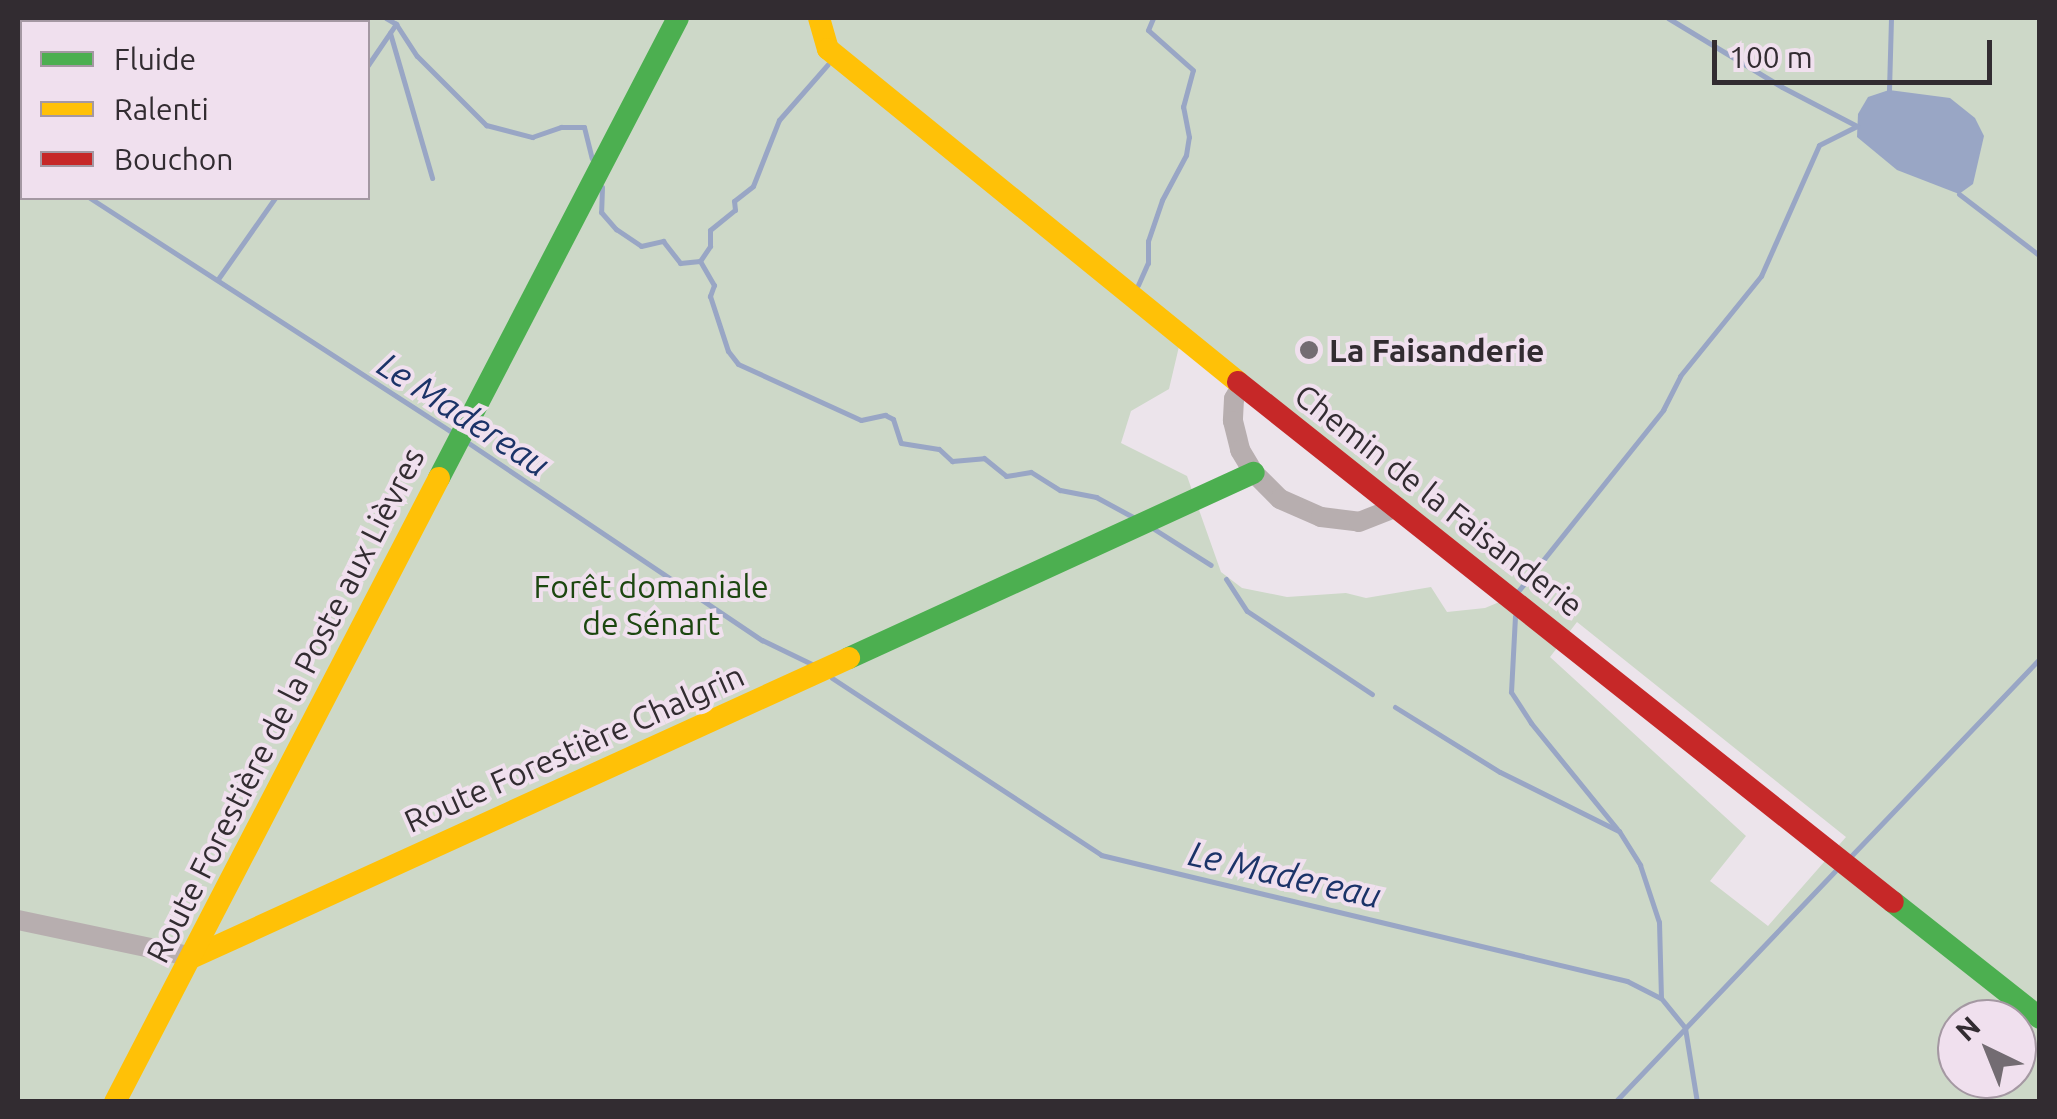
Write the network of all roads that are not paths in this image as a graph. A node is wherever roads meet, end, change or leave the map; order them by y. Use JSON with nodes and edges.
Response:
{"nodes":[{"id":1,"x":678,"y":18,"type":"edge"},
{"id":2,"x":819,"y":18,"type":"edge"},
{"id":3,"x":1242,"y":385,"type":"junction"},
{"id":4,"x":1254,"y":473,"type":"junction"},
{"id":5,"x":1398,"y":507,"type":"junction"},
{"id":6,"x":18,"y":920,"type":"edge"},
{"id":7,"x":193,"y":957,"type":"junction"},
{"id":8,"x":2040,"y":1018,"type":"edge"},
{"id":9,"x":115,"y":1102,"type":"edge"}],
"edges":[{"from":1,"to":7,"type":"street","name":"Route Forestière de la Poste aux Lièvres"},
{"from":2,"to":3,"type":"street","name":"Chemin de la Faisanderie"},
{"from":3,"to":4,"type":"street"},
{"from":3,"to":5,"type":"street","name":"Chemin de la Faisanderie"},
{"from":4,"to":5,"type":"street"},
{"from":4,"to":7,"type":"street","name":"Route Forestière Chalgrin"},
{"from":5,"to":8,"type":"street","name":"Chemin de la Faisanderie"},
{"from":6,"to":7,"type":"street"},
{"from":7,"to":9,"type":"street","name":"Route Forestière de la Poste aux Lièvres"}]}
